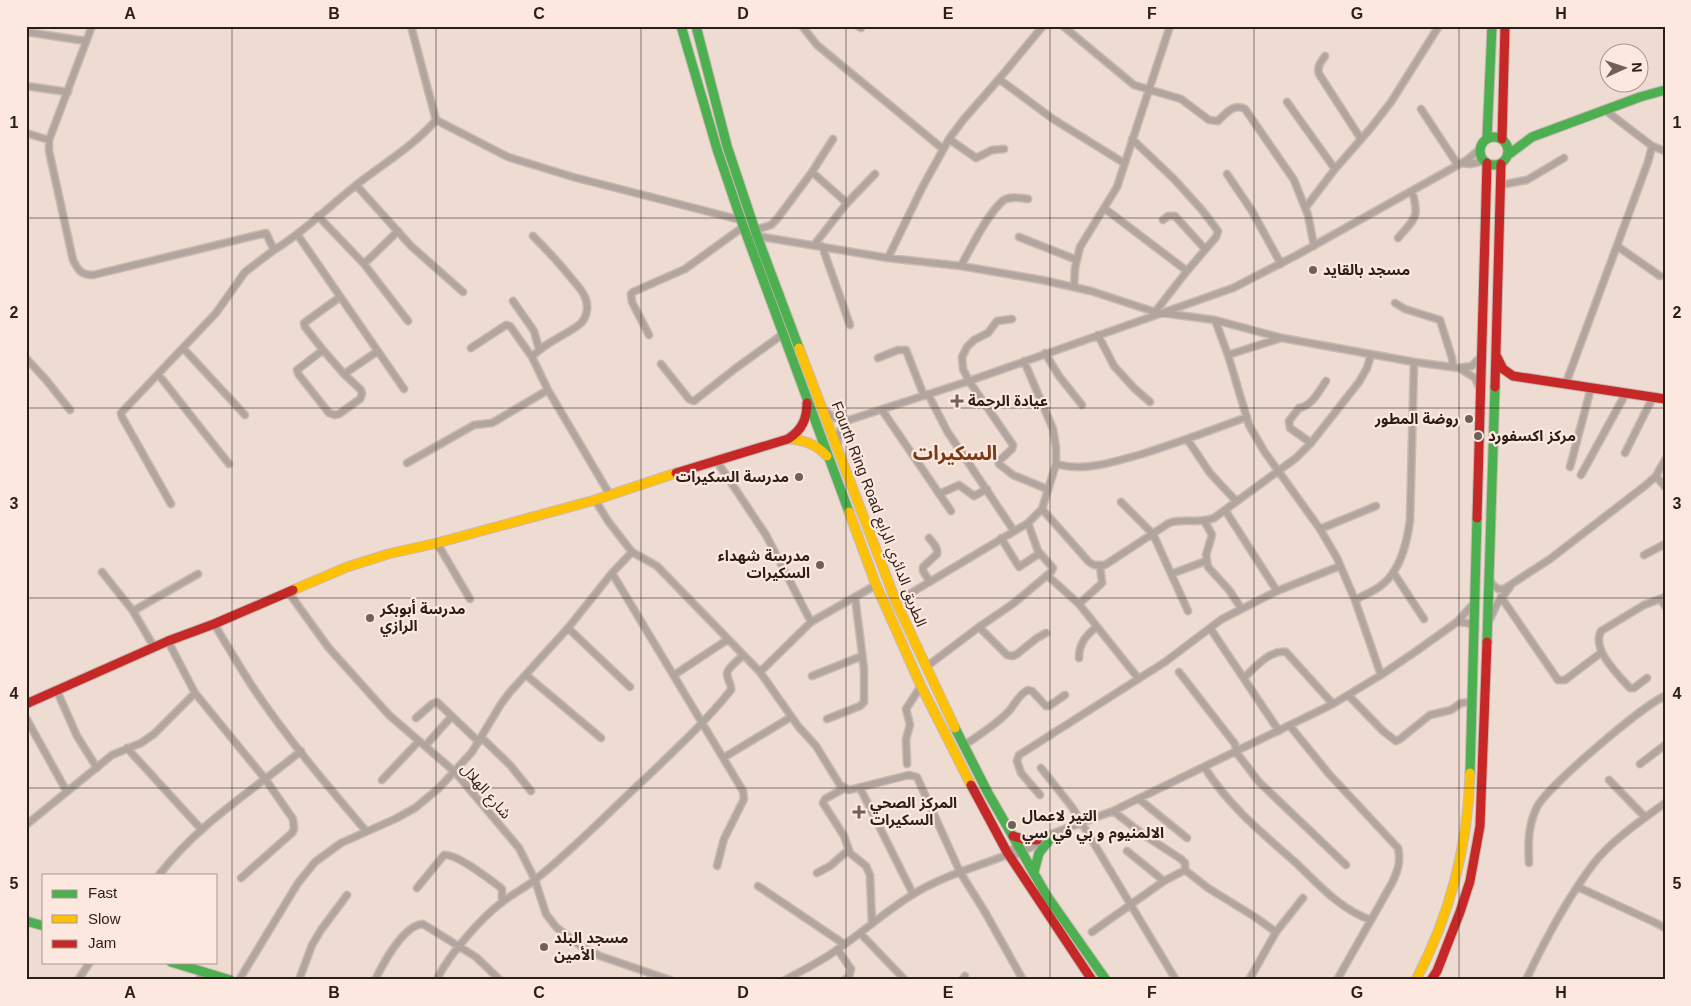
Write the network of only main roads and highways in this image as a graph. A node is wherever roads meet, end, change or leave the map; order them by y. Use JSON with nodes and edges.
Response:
{"nodes":[{"id":1,"x":681,"y":26,"type":"edge"},
{"id":2,"x":696,"y":26,"type":"edge"},
{"id":3,"x":1492,"y":26,"type":"edge"},
{"id":4,"x":1505,"y":26,"type":"edge"},
{"id":5,"x":1665,"y":90,"type":"edge"},
{"id":6,"x":1532,"y":137,"type":"junction"},
{"id":7,"x":1487,"y":138,"type":"junction"},
{"id":8,"x":1503,"y":140,"type":"junction"},
{"id":9,"x":727,"y":146,"type":"junction"},
{"id":10,"x":717,"y":149,"type":"junction"},
{"id":11,"x":1508,"y":155,"type":"junction"},
{"id":12,"x":1486,"y":162,"type":"junction"},
{"id":13,"x":1501,"y":164,"type":"junction"},
{"id":14,"x":1495,"y":355,"type":"junction"},
{"id":15,"x":1512,"y":376,"type":"junction"},
{"id":16,"x":1495,"y":395,"type":"junction"},
{"id":17,"x":807,"y":398,"type":"junction"},
{"id":18,"x":1665,"y":399,"type":"edge"},
{"id":19,"x":788,"y":439,"type":"junction"},
{"id":20,"x":830,"y":460,"type":"junction"},
{"id":21,"x":26,"y":704,"type":"edge"},
{"id":22,"x":1471,"y":754,"type":"junction"},
{"id":23,"x":1484,"y":754,"type":"junction"},
{"id":24,"x":1014,"y":836,"type":"junction"},
{"id":25,"x":1051,"y":838,"type":"road end"},
{"id":26,"x":1037,"y":840,"type":"road end"},
{"id":27,"x":1034,"y":872,"type":"junction"},
{"id":28,"x":26,"y":922,"type":"edge"},
{"id":29,"x":42,"y":926,"type":"edge"},
{"id":30,"x":174,"y":964,"type":"edge"},
{"id":31,"x":201,"y":976,"type":"edge"},
{"id":32,"x":1434,"y":977,"type":"edge"},
{"id":33,"x":230,"y":980,"type":"edge"},
{"id":34,"x":1092,"y":980,"type":"edge"},
{"id":35,"x":1106,"y":980,"type":"edge"},
{"id":36,"x":1416,"y":980,"type":"edge"}],
"edges":[{"from":1,"to":10,"type":"main road","name":"Fourth Ring Road الطريق الدائري الرابع"},
{"from":2,"to":9,"type":"main road","name":"Fourth Ring Road الطريق الدائري الرابع"},
{"from":3,"to":7,"type":"main road"},
{"from":4,"to":8,"type":"main road"},
{"from":5,"to":6,"type":"main road"},
{"from":6,"to":8,"type":"main road"},
{"from":6,"to":11,"type":"main road"},
{"from":7,"to":8,"type":"main road"},
{"from":7,"to":12,"type":"main road"},
{"from":8,"to":11,"type":"main road"},
{"from":9,"to":10,"type":"main road"},
{"from":9,"to":24,"type":"main road","name":"Fourth Ring Road الطريق الدائري الرابع"},
{"from":10,"to":17,"type":"main road","name":"Fourth Ring Road الطريق الدائري الرابع"},
{"from":11,"to":13,"type":"main road"},
{"from":12,"to":13,"type":"main road"},
{"from":12,"to":22,"type":"main road"},
{"from":13,"to":14,"type":"main road"},
{"from":14,"to":15,"type":"main road"},
{"from":14,"to":16,"type":"main road"},
{"from":15,"to":16,"type":"main road"},
{"from":15,"to":18,"type":"main road"},
{"from":16,"to":23,"type":"main road"},
{"from":17,"to":19,"type":"main road"},
{"from":17,"to":20,"type":"main road","name":"Fourth Ring Road الطريق الدائري الرابع"},
{"from":19,"to":20,"type":"main road"},
{"from":19,"to":21,"type":"main road"},
{"from":20,"to":34,"type":"main road","name":"Fourth Ring Road الطريق الدائري الرابع"},
{"from":22,"to":23,"type":"main road"},
{"from":22,"to":36,"type":"main road"},
{"from":23,"to":32,"type":"main road"},
{"from":24,"to":26,"type":"main road"},
{"from":24,"to":27,"type":"main road","name":"Fourth Ring Road الطريق الدائري الرابع"},
{"from":25,"to":27,"type":"main road"},
{"from":27,"to":35,"type":"main road","name":"Fourth Ring Road الطريق الدائري الرابع"},
{"from":28,"to":29,"type":"main road"},
{"from":30,"to":31,"type":"main road"},
{"from":31,"to":33,"type":"main road"}]}
